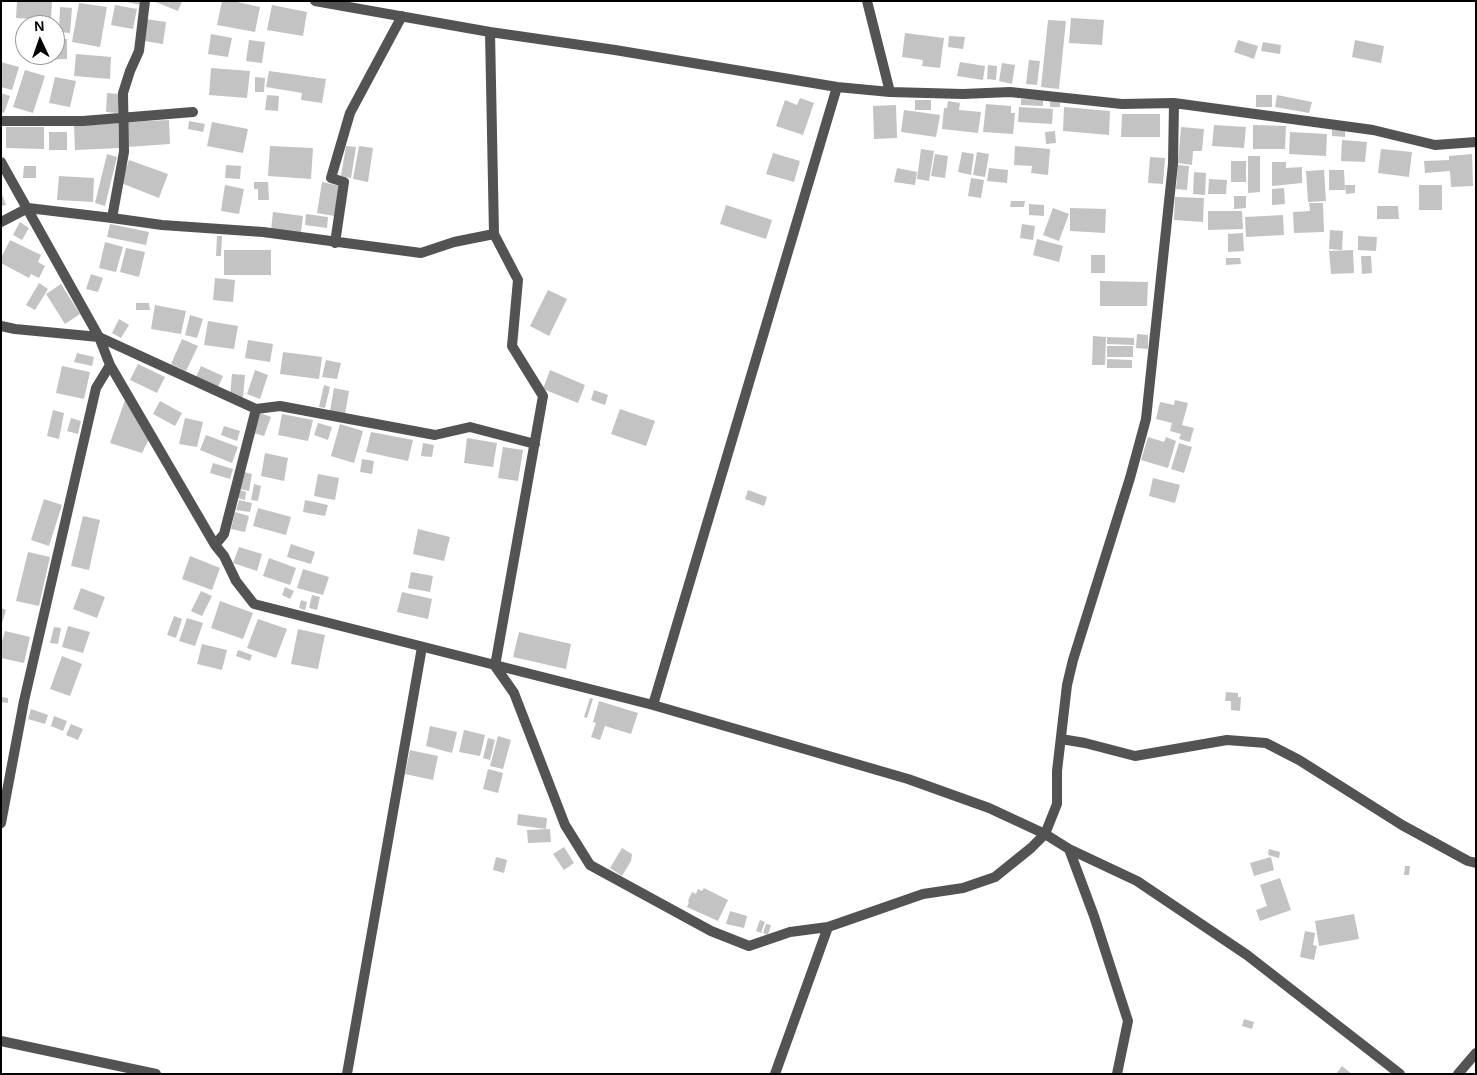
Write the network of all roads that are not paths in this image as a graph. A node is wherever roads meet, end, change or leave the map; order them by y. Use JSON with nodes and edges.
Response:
{"nodes":[{"id":1,"x":146,"y":1,"type":"edge"},
{"id":2,"x":315,"y":1,"type":"edge"},
{"id":3,"x":867,"y":1,"type":"edge"},
{"id":4,"x":402,"y":16,"type":"junction"},
{"id":5,"x":490,"y":32,"type":"junction"},
{"id":6,"x":837,"y":88,"type":"junction"},
{"id":7,"x":890,"y":92,"type":"junction"},
{"id":8,"x":1174,"y":103,"type":"junction"},
{"id":9,"x":194,"y":112,"type":"dead end"},
{"id":10,"x":124,"y":116,"type":"junction"},
{"id":11,"x":1,"y":121,"type":"edge"},
{"id":12,"x":1476,"y":142,"type":"edge"},
{"id":13,"x":1,"y":162,"type":"edge"},
{"id":14,"x":28,"y":208,"type":"junction"},
{"id":15,"x":112,"y":218,"type":"junction"},
{"id":16,"x":1,"y":222,"type":"edge"},
{"id":17,"x":494,"y":234,"type":"junction"},
{"id":18,"x":336,"y":243,"type":"junction"},
{"id":19,"x":1,"y":326,"type":"edge"},
{"id":20,"x":99,"y":337,"type":"junction"},
{"id":21,"x":110,"y":365,"type":"junction"},
{"id":22,"x":256,"y":409,"type":"junction"},
{"id":23,"x":535,"y":444,"type":"junction"},
{"id":24,"x":215,"y":545,"type":"junction"},
{"id":25,"x":422,"y":647,"type":"junction"},
{"id":26,"x":495,"y":666,"type":"junction"},
{"id":27,"x":653,"y":705,"type":"junction"},
{"id":28,"x":1061,"y":740,"type":"junction"},
{"id":29,"x":1,"y":823,"type":"edge"},
{"id":30,"x":1045,"y":834,"type":"junction"},
{"id":31,"x":1069,"y":849,"type":"junction"},
{"id":32,"x":1476,"y":863,"type":"edge"},
{"id":33,"x":828,"y":927,"type":"junction"},
{"id":34,"x":1,"y":1041,"type":"edge"},
{"id":35,"x":1476,"y":1052,"type":"edge"},
{"id":36,"x":156,"y":1074,"type":"edge"},
{"id":37,"x":347,"y":1074,"type":"edge"},
{"id":38,"x":775,"y":1074,"type":"edge"},
{"id":39,"x":1117,"y":1074,"type":"edge"},
{"id":40,"x":1400,"y":1074,"type":"edge"},
{"id":41,"x":1458,"y":1074,"type":"edge"}],
"edges":[{"from":1,"to":10,"type":"street"},
{"from":2,"to":4,"type":"street"},
{"from":3,"to":7,"type":"street"},
{"from":4,"to":5,"type":"street"},
{"from":4,"to":18,"type":"street"},
{"from":5,"to":6,"type":"street"},
{"from":5,"to":17,"type":"street"},
{"from":6,"to":7,"type":"street"},
{"from":6,"to":27,"type":"street"},
{"from":7,"to":8,"type":"street"},
{"from":8,"to":12,"type":"street"},
{"from":8,"to":28,"type":"street"},
{"from":9,"to":10,"type":"street"},
{"from":10,"to":11,"type":"street"},
{"from":10,"to":15,"type":"street"},
{"from":13,"to":14,"type":"street"},
{"from":14,"to":15,"type":"street"},
{"from":14,"to":16,"type":"street"},
{"from":14,"to":20,"type":"street"},
{"from":15,"to":18,"type":"street"},
{"from":17,"to":18,"type":"street"},
{"from":17,"to":23,"type":"street"},
{"from":19,"to":20,"type":"street"},
{"from":20,"to":21,"type":"street"},
{"from":20,"to":22,"type":"street"},
{"from":21,"to":24,"type":"street"},
{"from":21,"to":29,"type":"street"},
{"from":22,"to":23,"type":"street"},
{"from":22,"to":24,"type":"street"},
{"from":23,"to":26,"type":"street"},
{"from":24,"to":25,"type":"street"},
{"from":25,"to":26,"type":"street"},
{"from":25,"to":37,"type":"street"},
{"from":26,"to":27,"type":"street"},
{"from":26,"to":33,"type":"street"},
{"from":27,"to":30,"type":"street"},
{"from":28,"to":30,"type":"street"},
{"from":28,"to":32,"type":"street"},
{"from":30,"to":31,"type":"street"},
{"from":30,"to":33,"type":"street"},
{"from":31,"to":39,"type":"street"},
{"from":31,"to":40,"type":"street"},
{"from":33,"to":38,"type":"street"},
{"from":34,"to":36,"type":"street"},
{"from":35,"to":41,"type":"street"}]}
